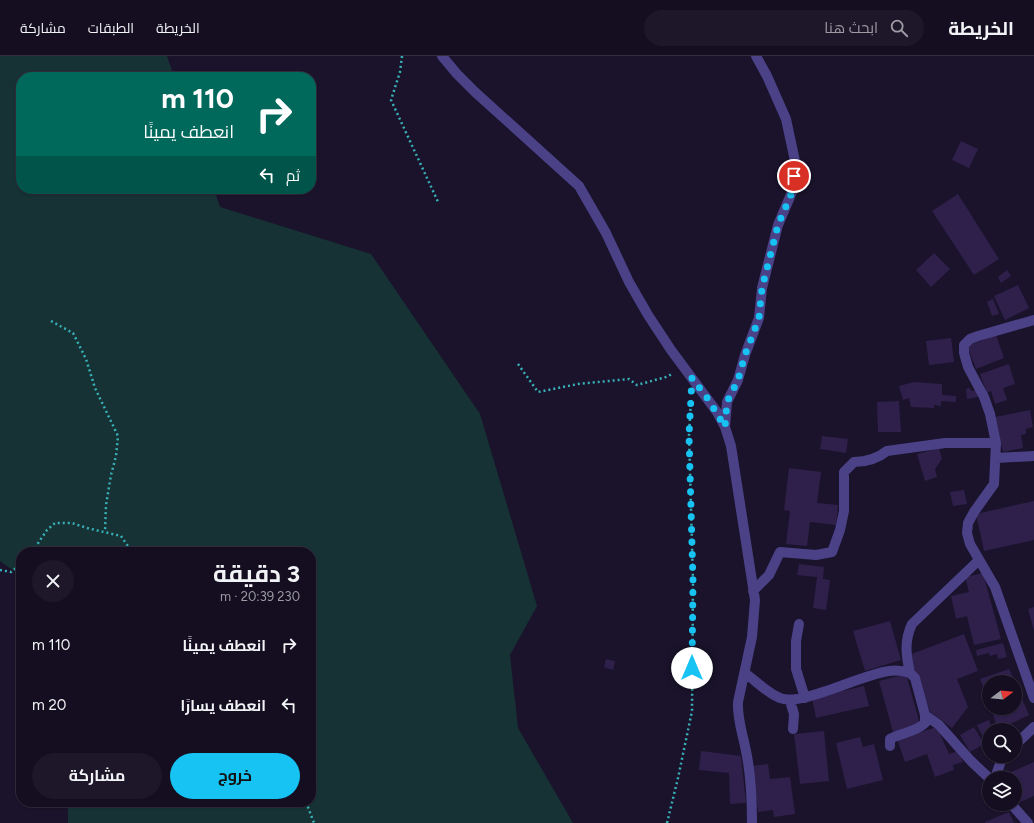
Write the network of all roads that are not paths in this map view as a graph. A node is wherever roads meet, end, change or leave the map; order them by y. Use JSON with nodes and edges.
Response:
{"nodes":[{"id":1,"x":442,"y":56,"type":"edge"},
{"id":2,"x":756,"y":56,"type":"edge"},
{"id":3,"x":1034,"y":320,"type":"edge"},
{"id":4,"x":725,"y":427,"type":"junction"},
{"id":5,"x":996,"y":443,"type":"junction"},
{"id":6,"x":1034,"y":456,"type":"edge"},
{"id":7,"x":996,"y":458,"type":"junction"},
{"id":8,"x":979,"y":560,"type":"junction"},
{"id":9,"x":753,"y":591,"type":"junction"},
{"id":10,"x":799,"y":624,"type":"dead end"},
{"id":11,"x":745,"y":673,"type":"junction"},
{"id":12,"x":910,"y":673,"type":"junction"},
{"id":13,"x":806,"y":698,"type":"junction"},
{"id":14,"x":1034,"y":698,"type":"edge"},
{"id":15,"x":790,"y":701,"type":"junction"},
{"id":16,"x":925,"y":716,"type":"junction"},
{"id":17,"x":1034,"y":726,"type":"edge"},
{"id":18,"x":793,"y":729,"type":"dead end"},
{"id":19,"x":1022,"y":739,"type":"edge"},
{"id":20,"x":890,"y":746,"type":"dead end"},
{"id":21,"x":982,"y":771,"type":"edge"},
{"id":22,"x":1017,"y":811,"type":"edge"},
{"id":23,"x":752,"y":823,"type":"edge"},
{"id":24,"x":1028,"y":823,"type":"edge"}],
"edges":[{"from":1,"to":4,"type":"street"},
{"from":2,"to":4,"type":"street"},
{"from":3,"to":5,"type":"street"},
{"from":4,"to":9,"type":"street"},
{"from":5,"to":7,"type":"street"},
{"from":5,"to":9,"type":"street"},
{"from":6,"to":7,"type":"street"},
{"from":7,"to":8,"type":"street"},
{"from":8,"to":12,"type":"street"},
{"from":8,"to":14,"type":"street"},
{"from":9,"to":11,"type":"street"},
{"from":10,"to":13,"type":"street"},
{"from":11,"to":15,"type":"street"},
{"from":11,"to":23,"type":"street"},
{"from":12,"to":13,"type":"street"},
{"from":12,"to":16,"type":"street"},
{"from":13,"to":15,"type":"street"},
{"from":15,"to":18,"type":"street"},
{"from":16,"to":20,"type":"street"},
{"from":16,"to":21,"type":"street"},
{"from":17,"to":19,"type":"street"},
{"from":22,"to":24,"type":"street"}]}
